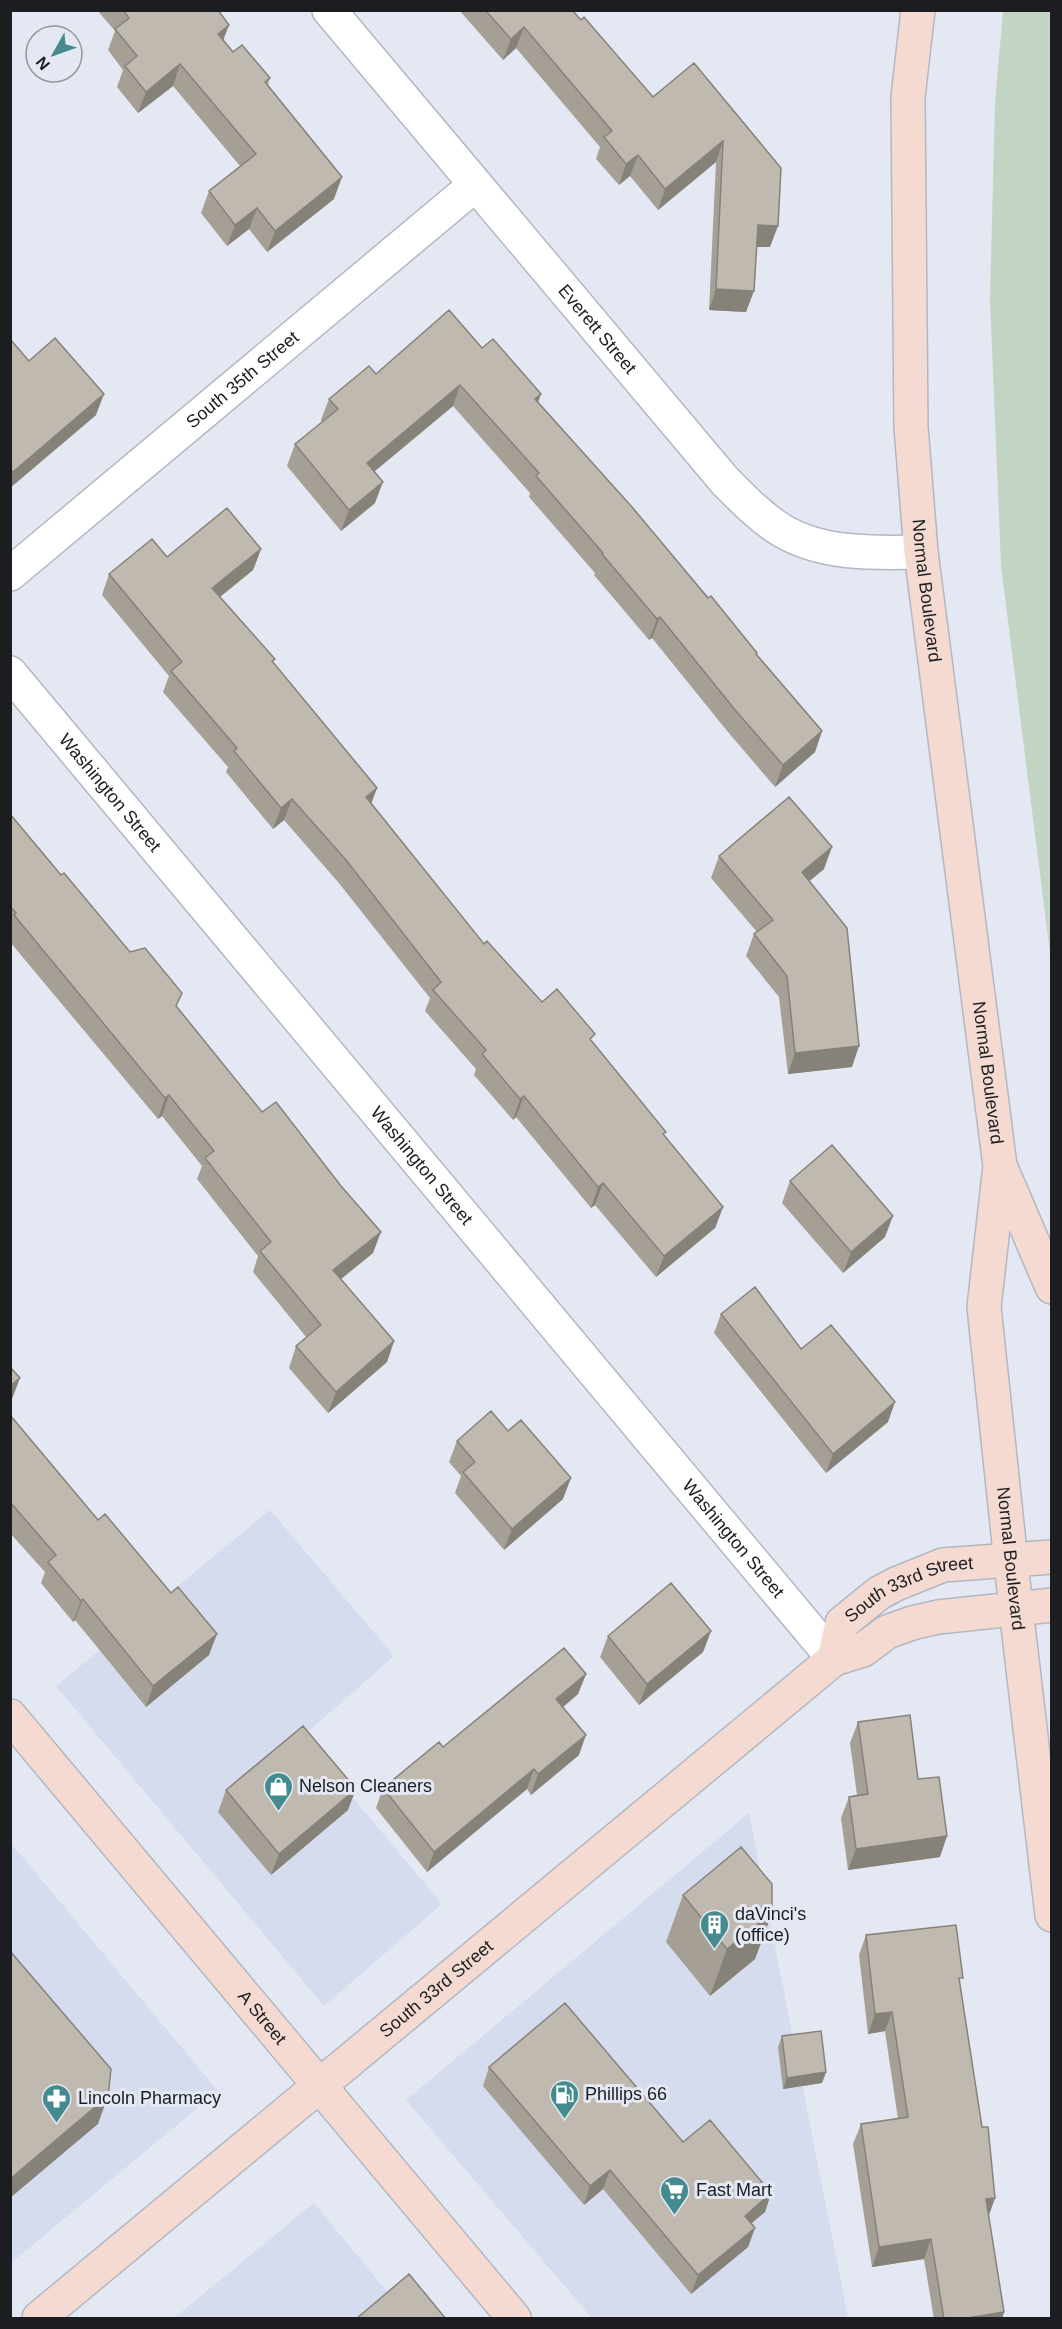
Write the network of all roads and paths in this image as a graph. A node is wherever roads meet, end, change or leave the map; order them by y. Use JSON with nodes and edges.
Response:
{"nodes":[{"id":1,"x":329,"y":10,"type":"edge"},
{"id":2,"x":918,"y":10,"type":"edge"},
{"id":3,"x":475,"y":184,"type":"junction"},
{"id":4,"x":921,"y":552,"type":"junction"},
{"id":5,"x":10,"y":574,"type":"edge"},
{"id":6,"x":10,"y":673,"type":"edge"},
{"id":7,"x":1000,"y":1166,"type":"junction"},
{"id":8,"x":1052,"y":1287,"type":"edge"},
{"id":9,"x":1052,"y":1557,"type":"edge"},
{"id":10,"x":1011,"y":1560,"type":"junction"},
{"id":11,"x":1052,"y":1605,"type":"edge"},
{"id":12,"x":1016,"y":1610,"type":"junction"},
{"id":13,"x":834,"y":1659,"type":"junction"},
{"id":14,"x":10,"y":1716,"type":"edge"},
{"id":15,"x":1052,"y":1915,"type":"edge"},
{"id":16,"x":319,"y":2086,"type":"junction"},
{"id":17,"x":39,"y":2319,"type":"edge"},
{"id":18,"x":514,"y":2319,"type":"edge"}],
"edges":[{"from":1,"to":3,"type":"street","name":"Everett Street"},
{"from":2,"to":4,"type":"main road","name":"Normal Boulevard"},
{"from":3,"to":4,"type":"street","name":"Everett Street"},
{"from":3,"to":5,"type":"street","name":"South 35th Street"},
{"from":4,"to":7,"type":"main road","name":"Normal Boulevard"},
{"from":6,"to":13,"type":"street","name":"Washington Street"},
{"from":7,"to":8,"type":"main road","name":"Normal Boulevard"},
{"from":7,"to":10,"type":"main road","name":"Normal Boulevard"},
{"from":9,"to":10,"type":"main road","name":"South 33rd Street"},
{"from":10,"to":12,"type":"main road","name":"Normal Boulevard"},
{"from":10,"to":13,"type":"main road","name":"South 33rd Street"},
{"from":11,"to":12,"type":"main road","name":"South 33rd Street"},
{"from":12,"to":13,"type":"main road","name":"South 33rd Street"},
{"from":12,"to":15,"type":"main road","name":"Normal Boulevard"},
{"from":13,"to":16,"type":"main road","name":"South 33rd Street"},
{"from":14,"to":16,"type":"main road","name":"A Street"},
{"from":16,"to":17,"type":"main road","name":"South 33rd Street"},
{"from":16,"to":18,"type":"main road","name":"A Street"}]}
